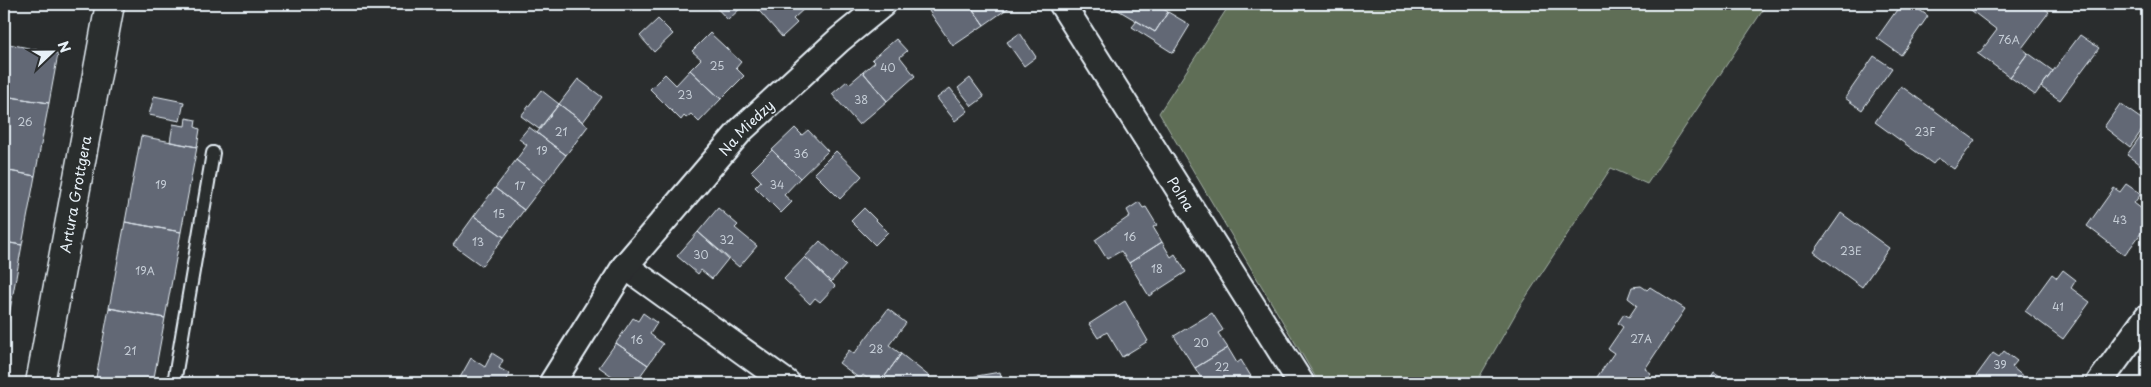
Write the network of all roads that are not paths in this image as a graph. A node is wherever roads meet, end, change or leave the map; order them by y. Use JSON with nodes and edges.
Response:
{"nodes":[{"id":1,"x":883,"y":4,"type":"edge"},
{"id":2,"x":1062,"y":4,"type":"edge"},
{"id":3,"x":105,"y":5,"type":"edge"},
{"id":4,"x":213,"y":153,"type":"dead end"},
{"id":5,"x":626,"y":266,"type":"junction"},
{"id":6,"x":2147,"y":317,"type":"edge"},
{"id":7,"x":40,"y":383,"type":"edge"},
{"id":8,"x":174,"y":383,"type":"edge"},
{"id":9,"x":552,"y":383,"type":"edge"},
{"id":10,"x":787,"y":383,"type":"edge"},
{"id":11,"x":1301,"y":383,"type":"edge"},
{"id":12,"x":2100,"y":383,"type":"edge"}],
"edges":[{"from":1,"to":5,"type":"street","name":"Na Miedzy"},
{"from":2,"to":11,"type":"street","name":"Polna"},
{"from":3,"to":7,"type":"street","name":"Artura Grottgera"},
{"from":4,"to":8,"type":"lane"},
{"from":5,"to":9,"type":"street","name":"Na Miedzy"},
{"from":5,"to":10,"type":"street"},
{"from":6,"to":12,"type":"street"}]}
